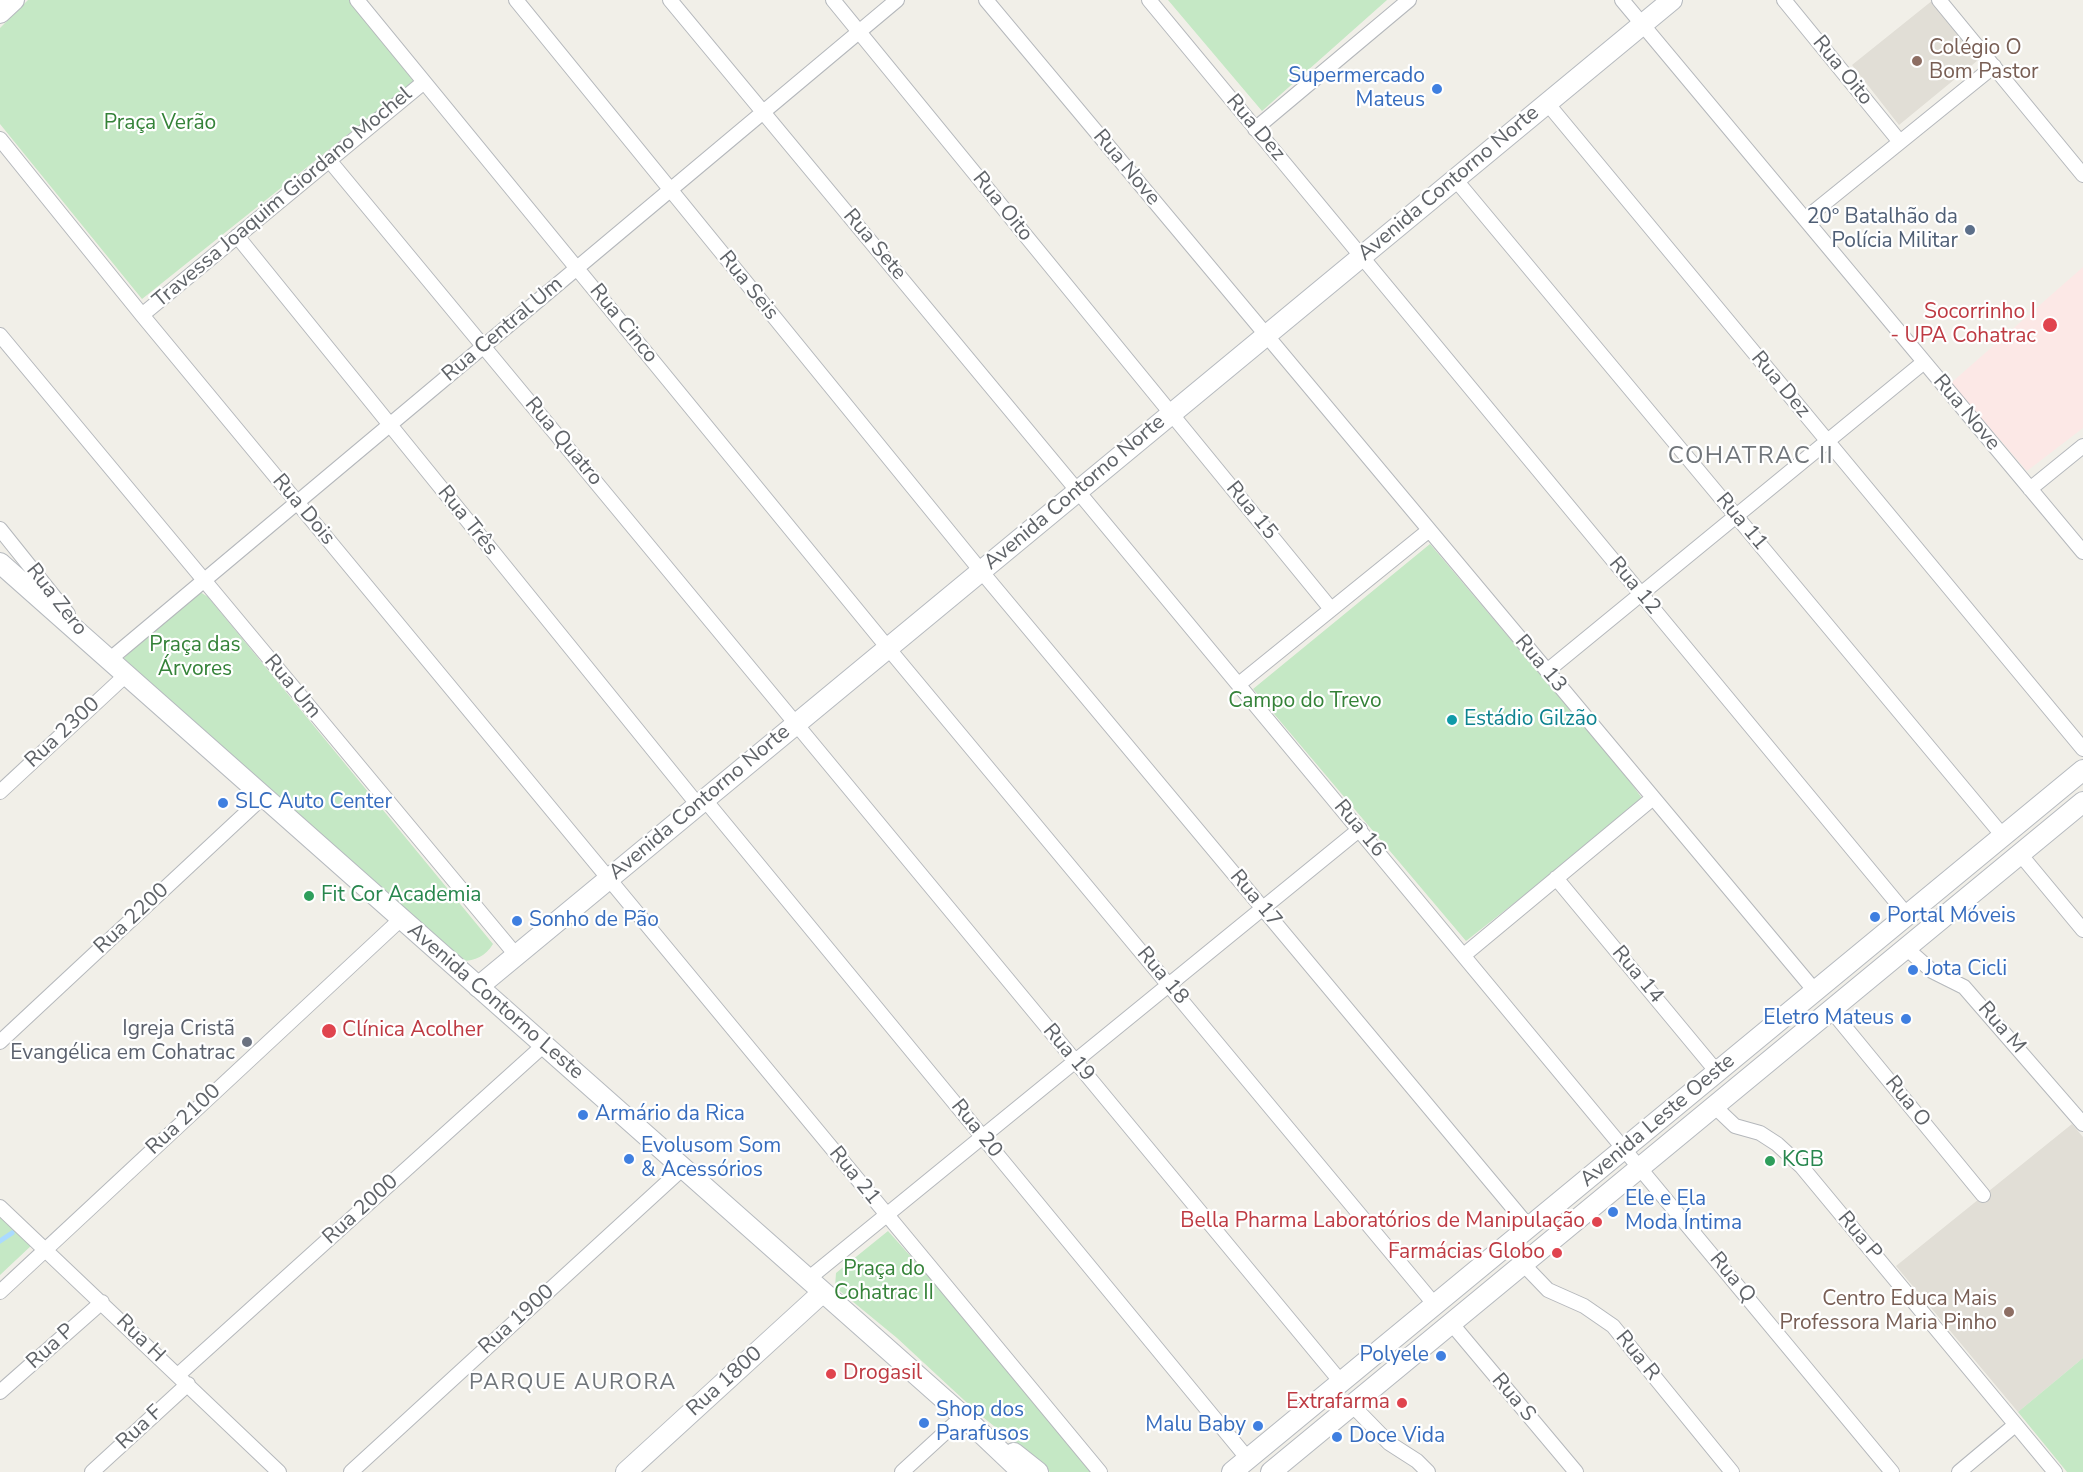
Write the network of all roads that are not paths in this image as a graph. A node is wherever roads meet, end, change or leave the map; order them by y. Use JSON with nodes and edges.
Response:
{"nodes":[{"id":1,"x":14,"y":0,"type":"edge"},
{"id":2,"x":357,"y":0,"type":"edge"},
{"id":3,"x":516,"y":0,"type":"edge"},
{"id":4,"x":670,"y":0,"type":"edge"},
{"id":5,"x":833,"y":0,"type":"edge"},
{"id":6,"x":897,"y":0,"type":"edge"},
{"id":7,"x":986,"y":0,"type":"edge"},
{"id":8,"x":1149,"y":0,"type":"edge"},
{"id":9,"x":1409,"y":0,"type":"edge"},
{"id":10,"x":1622,"y":0,"type":"edge"},
{"id":11,"x":1672,"y":0,"type":"edge"},
{"id":12,"x":1784,"y":0,"type":"edge"},
{"id":13,"x":1939,"y":0,"type":"edge"},
{"id":14,"x":0,"y":13,"type":"edge"},
{"id":15,"x":1642,"y":24,"type":"junction"},
{"id":16,"x":859,"y":32,"type":"junction"},
{"id":17,"x":1994,"y":66,"type":"junction"},
{"id":18,"x":424,"y":82,"type":"junction"},
{"id":19,"x":1547,"y":103,"type":"junction"},
{"id":20,"x":763,"y":112,"type":"junction"},
{"id":21,"x":1255,"y":129,"type":"junction"},
{"id":22,"x":0,"y":139,"type":"edge"},
{"id":23,"x":1900,"y":142,"type":"junction"},
{"id":24,"x":329,"y":160,"type":"junction"},
{"id":25,"x":2083,"y":175,"type":"edge"},
{"id":26,"x":1455,"y":179,"type":"junction"},
{"id":27,"x":670,"y":190,"type":"junction"},
{"id":28,"x":1805,"y":219,"type":"junction"},
{"id":29,"x":237,"y":236,"type":"junction"},
{"id":30,"x":1361,"y":257,"type":"junction"},
{"id":31,"x":577,"y":268,"type":"junction"},
{"id":32,"x":142,"y":315,"type":"junction"},
{"id":33,"x":0,"y":335,"type":"edge"},
{"id":34,"x":1265,"y":336,"type":"junction"},
{"id":35,"x":483,"y":346,"type":"junction"},
{"id":36,"x":1924,"y":362,"type":"junction"},
{"id":37,"x":1172,"y":414,"type":"junction"},
{"id":38,"x":389,"y":425,"type":"junction"},
{"id":39,"x":1827,"y":441,"type":"junction"},
{"id":40,"x":2083,"y":446,"type":"edge"},
{"id":41,"x":2030,"y":489,"type":"junction"},
{"id":42,"x":1079,"y":490,"type":"junction"},
{"id":43,"x":297,"y":502,"type":"junction"},
{"id":44,"x":1736,"y":516,"type":"junction"},
{"id":45,"x":0,"y":529,"type":"edge"},
{"id":46,"x":1428,"y":531,"type":"junction"},
{"id":47,"x":2083,"y":552,"type":"edge"},
{"id":48,"x":0,"y":564,"type":"edge"},
{"id":49,"x":981,"y":571,"type":"junction"},
{"id":50,"x":204,"y":580,"type":"junction"},
{"id":51,"x":1641,"y":594,"type":"junction"},
{"id":52,"x":1331,"y":609,"type":"junction"},
{"id":53,"x":89,"y":642,"type":"junction"},
{"id":54,"x":888,"y":648,"type":"junction"},
{"id":55,"x":109,"y":660,"type":"junction"},
{"id":56,"x":1547,"y":671,"type":"junction"},
{"id":57,"x":126,"y":675,"type":"junction"},
{"id":58,"x":1239,"y":684,"type":"junction"},
{"id":59,"x":796,"y":723,"type":"junction"},
{"id":60,"x":2083,"y":749,"type":"edge"},
{"id":61,"x":2083,"y":770,"type":"edge"},
{"id":62,"x":0,"y":792,"type":"edge"},
{"id":63,"x":263,"y":797,"type":"junction"},
{"id":64,"x":1653,"y":798,"type":"junction"},
{"id":65,"x":702,"y":802,"type":"junction"},
{"id":66,"x":2083,"y":802,"type":"edge"},
{"id":67,"x":1360,"y":829,"type":"junction"},
{"id":68,"x":2003,"y":836,"type":"junction"},
{"id":69,"x":2020,"y":854,"type":"junction"},
{"id":70,"x":610,"y":878,"type":"junction"},
{"id":71,"x":1557,"y":878,"type":"junction"},
{"id":72,"x":1263,"y":909,"type":"junction"},
{"id":73,"x":1907,"y":915,"type":"junction"},
{"id":74,"x":401,"y":919,"type":"junction"},
{"id":75,"x":2083,"y":930,"type":"edge"},
{"id":76,"x":1906,"y":948,"type":"junction"},
{"id":77,"x":516,"y":955,"type":"junction"},
{"id":78,"x":1464,"y":955,"type":"junction"},
{"id":79,"x":1169,"y":985,"type":"junction"},
{"id":80,"x":478,"y":987,"type":"junction"},
{"id":81,"x":1815,"y":991,"type":"junction"},
{"id":82,"x":1831,"y":1010,"type":"junction"},
{"id":83,"x":0,"y":1042,"type":"edge"},
{"id":84,"x":544,"y":1045,"type":"junction"},
{"id":85,"x":1075,"y":1061,"type":"junction"},
{"id":86,"x":1717,"y":1072,"type":"junction"},
{"id":87,"x":1714,"y":1106,"type":"junction"},
{"id":88,"x":2083,"y":1124,"type":"edge"},
{"id":89,"x":982,"y":1137,"type":"junction"},
{"id":90,"x":1625,"y":1149,"type":"junction"},
{"id":91,"x":1640,"y":1167,"type":"junction"},
{"id":92,"x":683,"y":1168,"type":"junction"},
{"id":93,"x":1983,"y":1195,"type":"dead end"},
{"id":94,"x":0,"y":1206,"type":"edge"},
{"id":95,"x":887,"y":1215,"type":"junction"},
{"id":96,"x":1529,"y":1227,"type":"junction"},
{"id":97,"x":46,"y":1249,"type":"junction"},
{"id":98,"x":1523,"y":1264,"type":"junction"},
{"id":99,"x":816,"y":1286,"type":"junction"},
{"id":100,"x":0,"y":1292,"type":"edge"},
{"id":101,"x":102,"y":1302,"type":"junction"},
{"id":102,"x":1435,"y":1305,"type":"junction"},
{"id":103,"x":1451,"y":1323,"type":"junction"},
{"id":104,"x":183,"y":1380,"type":"junction"},
{"id":105,"x":1341,"y":1382,"type":"junction"},
{"id":106,"x":0,"y":1392,"type":"edge"},
{"id":107,"x":1352,"y":1405,"type":"junction"},
{"id":108,"x":963,"y":1416,"type":"junction"},
{"id":109,"x":2015,"y":1425,"type":"junction"},
{"id":110,"x":1248,"y":1459,"type":"junction"},
{"id":111,"x":92,"y":1472,"type":"edge"},
{"id":112,"x":279,"y":1472,"type":"edge"},
{"id":113,"x":351,"y":1472,"type":"edge"},
{"id":114,"x":626,"y":1472,"type":"edge"},
{"id":115,"x":902,"y":1472,"type":"edge"},
{"id":116,"x":1022,"y":1472,"type":"edge"},
{"id":117,"x":1038,"y":1472,"type":"edge"},
{"id":118,"x":1100,"y":1472,"type":"edge"},
{"id":119,"x":1232,"y":1472,"type":"edge"},
{"id":120,"x":1272,"y":1472,"type":"edge"},
{"id":121,"x":1428,"y":1472,"type":"edge"},
{"id":122,"x":1575,"y":1472,"type":"edge"},
{"id":123,"x":1732,"y":1472,"type":"edge"},
{"id":124,"x":1892,"y":1472,"type":"edge"},
{"id":125,"x":1959,"y":1472,"type":"edge"},
{"id":126,"x":2055,"y":1472,"type":"edge"}],
"edges":[{"from":1,"to":14,"type":"main road"},
{"from":2,"to":18,"type":"street","name":"Rua Cinco"},
{"from":3,"to":27,"type":"street","name":"Rua Seis"},
{"from":4,"to":20,"type":"street","name":"Rua Sete"},
{"from":5,"to":16,"type":"street","name":"Rua Oito"},
{"from":6,"to":16,"type":"street","name":"Rua Central Um"},
{"from":7,"to":34,"type":"street","name":"Rua Nove"},
{"from":8,"to":21,"type":"street","name":"Rua Dez"},
{"from":9,"to":21,"type":"street"},
{"from":10,"to":15,"type":"street","name":"Rua Nove"},
{"from":11,"to":15,"type":"main road","name":"Avenida Contorno Norte"},
{"from":12,"to":23,"type":"street","name":"Rua Oito"},
{"from":13,"to":17,"type":"street"},
{"from":15,"to":19,"type":"main road","name":"Avenida Contorno Norte"},
{"from":15,"to":28,"type":"street","name":"Rua Nove"},
{"from":16,"to":20,"type":"street","name":"Rua Central Um"},
{"from":16,"to":37,"type":"street","name":"Rua Oito"},
{"from":17,"to":23,"type":"street"},
{"from":17,"to":25,"type":"street"},
{"from":18,"to":24,"type":"street","name":"Travessa Joaquim Giordano Mochel"},
{"from":18,"to":31,"type":"street","name":"Rua Cinco"},
{"from":19,"to":26,"type":"main road","name":"Avenida Contorno Norte"},
{"from":19,"to":39,"type":"street","name":"Rua Dez"},
{"from":20,"to":27,"type":"street","name":"Rua Central Um"},
{"from":20,"to":42,"type":"street","name":"Rua Sete"},
{"from":21,"to":30,"type":"street","name":"Rua Dez"},
{"from":22,"to":32,"type":"street","name":"Rua Dois"},
{"from":23,"to":28,"type":"street"},
{"from":24,"to":29,"type":"street","name":"Travessa Joaquim Giordano Mochel"},
{"from":24,"to":35,"type":"street","name":"Rua Quatro"},
{"from":26,"to":30,"type":"main road","name":"Avenida Contorno Norte"},
{"from":26,"to":44,"type":"street","name":"Rua 11"},
{"from":27,"to":31,"type":"street","name":"Rua Central Um"},
{"from":27,"to":49,"type":"street","name":"Rua Seis"},
{"from":28,"to":36,"type":"street","name":"Rua Nove"},
{"from":29,"to":32,"type":"street","name":"Travessa Joaquim Giordano Mochel"},
{"from":29,"to":38,"type":"street","name":"Rua Três"},
{"from":30,"to":34,"type":"main road","name":"Avenida Contorno Norte"},
{"from":30,"to":51,"type":"street","name":"Rua 12"},
{"from":31,"to":35,"type":"street","name":"Rua Central Um"},
{"from":31,"to":54,"type":"street","name":"Rua Cinco"},
{"from":32,"to":43,"type":"street","name":"Rua Dois"},
{"from":33,"to":50,"type":"street","name":"Rua Um"},
{"from":34,"to":37,"type":"main road","name":"Avenida Contorno Norte"},
{"from":34,"to":46,"type":"street","name":"Rua 13"},
{"from":35,"to":38,"type":"street","name":"Rua Central Um"},
{"from":35,"to":59,"type":"street","name":"Rua Quatro"},
{"from":36,"to":39,"type":"street"},
{"from":36,"to":41,"type":"street","name":"Rua Nove"},
{"from":37,"to":42,"type":"main road","name":"Avenida Contorno Norte"},
{"from":37,"to":52,"type":"street","name":"Rua 15"},
{"from":38,"to":43,"type":"street","name":"Rua Central Um"},
{"from":38,"to":65,"type":"street","name":"Rua Três"},
{"from":39,"to":44,"type":"street"},
{"from":39,"to":60,"type":"street","name":"Rua Dez"},
{"from":40,"to":41,"type":"street"},
{"from":41,"to":47,"type":"street","name":"Rua Nove"},
{"from":42,"to":49,"type":"main road","name":"Avenida Contorno Norte"},
{"from":42,"to":58,"type":"street","name":"Rua 16"},
{"from":43,"to":50,"type":"street","name":"Rua Central Um"},
{"from":43,"to":70,"type":"street","name":"Rua Dois"},
{"from":44,"to":51,"type":"street"},
{"from":44,"to":68,"type":"street","name":"Rua 11"},
{"from":45,"to":53,"type":"street","name":"Rua Zero"},
{"from":46,"to":52,"type":"street"},
{"from":46,"to":56,"type":"street","name":"Rua 13"},
{"from":48,"to":53,"type":"main road","name":"Avenida Contorno Leste"},
{"from":49,"to":54,"type":"main road","name":"Avenida Contorno Norte"},
{"from":49,"to":72,"type":"street","name":"Rua 17"},
{"from":50,"to":55,"type":"street","name":"Rua Central Um"},
{"from":50,"to":77,"type":"street","name":"Rua Um"},
{"from":51,"to":56,"type":"street"},
{"from":51,"to":73,"type":"street","name":"Rua 12"},
{"from":52,"to":58,"type":"street"},
{"from":53,"to":55,"type":"main road","name":"Avenida Contorno Leste"},
{"from":54,"to":59,"type":"main road","name":"Avenida Contorno Norte"},
{"from":54,"to":79,"type":"street","name":"Rua 18"},
{"from":55,"to":57,"type":"main road","name":"Avenida Contorno Leste"},
{"from":56,"to":64,"type":"street","name":"Rua 13"},
{"from":57,"to":62,"type":"street","name":"Rua 2300"},
{"from":57,"to":63,"type":"main road","name":"Avenida Contorno Leste"},
{"from":58,"to":67,"type":"street","name":"Rua 16"},
{"from":59,"to":65,"type":"main road","name":"Avenida Contorno Norte"},
{"from":59,"to":85,"type":"street","name":"Rua 19"},
{"from":61,"to":68,"type":"main road","name":"Avenida Leste Oeste"},
{"from":63,"to":74,"type":"main road","name":"Avenida Contorno Leste"},
{"from":63,"to":83,"type":"street","name":"Rua 2200"},
{"from":64,"to":71,"type":"street"},
{"from":64,"to":81,"type":"street","name":"Rua 13"},
{"from":65,"to":70,"type":"main road","name":"Avenida Contorno Norte"},
{"from":65,"to":89,"type":"street","name":"Rua 20"},
{"from":66,"to":69,"type":"main road","name":"Avenida Leste Oeste"},
{"from":67,"to":72,"type":"street"},
{"from":67,"to":78,"type":"street","name":"Rua 16"},
{"from":68,"to":73,"type":"main road","name":"Avenida Leste Oeste"},
{"from":69,"to":75,"type":"street"},
{"from":69,"to":76,"type":"main road","name":"Avenida Leste Oeste"},
{"from":70,"to":77,"type":"main road","name":"Avenida Contorno Norte"},
{"from":70,"to":95,"type":"street","name":"Rua 21"},
{"from":71,"to":78,"type":"street"},
{"from":71,"to":86,"type":"street","name":"Rua 14"},
{"from":72,"to":79,"type":"street"},
{"from":72,"to":96,"type":"street","name":"Rua 17"},
{"from":73,"to":81,"type":"main road","name":"Avenida Leste Oeste"},
{"from":74,"to":80,"type":"main road","name":"Avenida Contorno Leste"},
{"from":74,"to":97,"type":"street","name":"Rua 2100"},
{"from":76,"to":82,"type":"main road","name":"Avenida Leste Oeste"},
{"from":76,"to":88,"type":"street","name":"Rua M"},
{"from":77,"to":80,"type":"main road","name":"Avenida Contorno Norte"},
{"from":78,"to":90,"type":"street","name":"Rua 16"},
{"from":79,"to":85,"type":"street"},
{"from":79,"to":102,"type":"street","name":"Rua 18"},
{"from":80,"to":84,"type":"main road","name":"Avenida Contorno Leste"},
{"from":81,"to":86,"type":"main road","name":"Avenida Leste Oeste"},
{"from":82,"to":87,"type":"main road","name":"Avenida Leste Oeste"},
{"from":82,"to":93,"type":"street","name":"Rua O"},
{"from":84,"to":92,"type":"main road","name":"Avenida Contorno Leste"},
{"from":84,"to":104,"type":"street","name":"Rua 2000"},
{"from":85,"to":89,"type":"street"},
{"from":85,"to":105,"type":"street","name":"Rua 19"},
{"from":86,"to":90,"type":"main road","name":"Avenida Leste Oeste"},
{"from":87,"to":91,"type":"main road","name":"Avenida Leste Oeste"},
{"from":87,"to":109,"type":"street","name":"Rua P"},
{"from":89,"to":95,"type":"street"},
{"from":89,"to":110,"type":"street","name":"Rua 20"},
{"from":90,"to":91,"type":"street","name":"Rua 16"},
{"from":90,"to":96,"type":"main road","name":"Avenida Leste Oeste"},
{"from":91,"to":98,"type":"main road","name":"Avenida Leste Oeste"},
{"from":91,"to":124,"type":"street","name":"Rua Q"},
{"from":92,"to":99,"type":"main road","name":"Avenida Contorno Leste"},
{"from":92,"to":113,"type":"street","name":"Rua 1900"},
{"from":94,"to":97,"type":"street","name":"Rua H"},
{"from":95,"to":99,"type":"street"},
{"from":95,"to":118,"type":"street","name":"Rua 21"},
{"from":96,"to":102,"type":"main road","name":"Avenida Leste Oeste"},
{"from":97,"to":100,"type":"street","name":"Rua 2100"},
{"from":97,"to":101,"type":"street","name":"Rua H"},
{"from":98,"to":103,"type":"main road","name":"Avenida Leste Oeste"},
{"from":98,"to":123,"type":"street","name":"Rua R"},
{"from":99,"to":108,"type":"main road","name":"Avenida Contorno Leste"},
{"from":99,"to":114,"type":"main road","name":"Rua 1800"},
{"from":101,"to":104,"type":"street","name":"Rua H"},
{"from":101,"to":106,"type":"street","name":"Rua P"},
{"from":102,"to":105,"type":"main road","name":"Avenida Leste Oeste"},
{"from":103,"to":107,"type":"main road","name":"Avenida Leste Oeste"},
{"from":103,"to":122,"type":"street","name":"Rua S"},
{"from":104,"to":111,"type":"street","name":"Rua F"},
{"from":104,"to":112,"type":"street","name":"Rua H"},
{"from":105,"to":110,"type":"main road","name":"Avenida Leste Oeste"},
{"from":107,"to":120,"type":"main road","name":"Avenida Leste Oeste"},
{"from":107,"to":121,"type":"street"},
{"from":108,"to":115,"type":"street"},
{"from":108,"to":116,"type":"main road","name":"Avenida Contorno Leste"},
{"from":108,"to":117,"type":"main road","name":"Avenida Contorno Leste"},
{"from":109,"to":125,"type":"street"},
{"from":109,"to":126,"type":"street","name":"Rua P"},
{"from":110,"to":119,"type":"main road","name":"Avenida Leste Oeste"}]}
